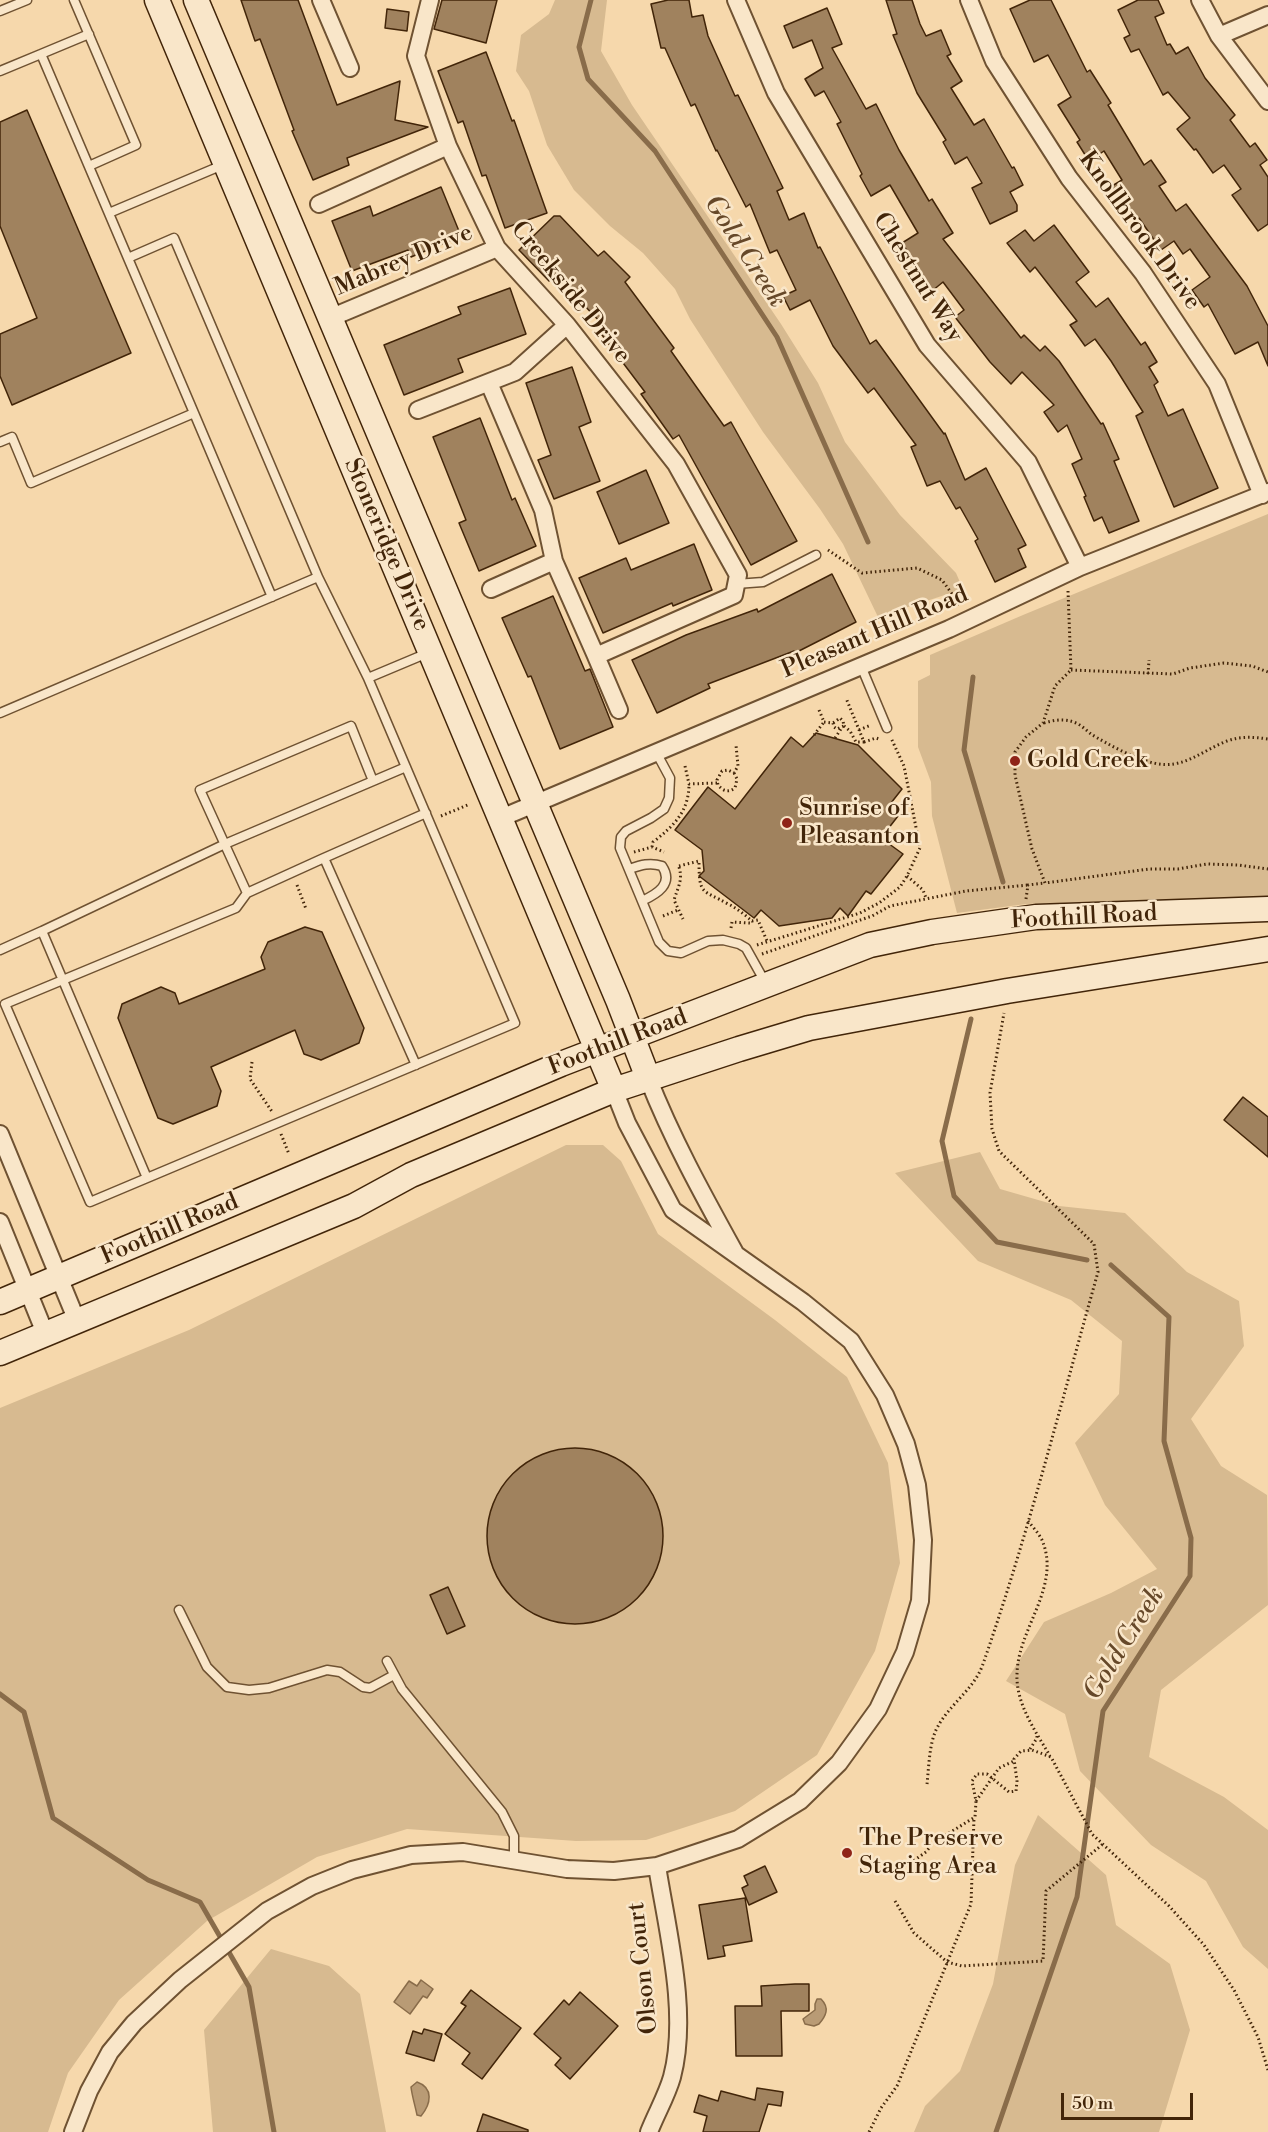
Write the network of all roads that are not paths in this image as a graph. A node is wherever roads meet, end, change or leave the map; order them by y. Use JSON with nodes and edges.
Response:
{"nodes":[{"id":1,"x":27,"y":0,"type":"edge"},
{"id":2,"x":74,"y":0,"type":"edge"},
{"id":3,"x":157,"y":0,"type":"edge"},
{"id":4,"x":196,"y":0,"type":"edge"},
{"id":5,"x":321,"y":0,"type":"edge"},
{"id":6,"x":430,"y":0,"type":"edge"},
{"id":7,"x":736,"y":0,"type":"edge"},
{"id":8,"x":969,"y":0,"type":"edge"},
{"id":9,"x":1200,"y":0,"type":"edge"},
{"id":10,"x":0,"y":11,"type":"edge"},
{"id":11,"x":1268,"y":15,"type":"edge"},
{"id":12,"x":89,"y":34,"type":"junction"},
{"id":13,"x":1219,"y":36,"type":"junction"},
{"id":14,"x":41,"y":54,"type":"junction"},
{"id":15,"x":350,"y":68,"type":"dead end"},
{"id":16,"x":0,"y":71,"type":"edge"},
{"id":17,"x":1268,"y":101,"type":"edge"},
{"id":18,"x":448,"y":146,"type":"junction"},
{"id":19,"x":225,"y":164,"type":"junction"},
{"id":20,"x":89,"y":166,"type":"junction"},
{"id":21,"x":320,"y":204,"type":"dead end"},
{"id":22,"x":109,"y":213,"type":"junction"},
{"id":23,"x":497,"y":248,"type":"junction"},
{"id":24,"x":128,"y":258,"type":"junction"},
{"id":25,"x":330,"y":318,"type":"junction"},
{"id":26,"x":567,"y":325,"type":"junction"},
{"id":27,"x":489,"y":383,"type":"junction"},
{"id":28,"x":418,"y":410,"type":"dead end"},
{"id":29,"x":194,"y":413,"type":"junction"},
{"id":30,"x":0,"y":442,"type":"edge"},
{"id":31,"x":1265,"y":494,"type":"edge"},
{"id":32,"x":816,"y":555,"type":"road end"},
{"id":33,"x":554,"y":561,"type":"junction"},
{"id":34,"x":1074,"y":570,"type":"junction"},
{"id":35,"x":318,"y":577,"type":"junction"},
{"id":36,"x":491,"y":589,"type":"dead end"},
{"id":37,"x":735,"y":590,"type":"junction"},
{"id":38,"x":272,"y":597,"type":"junction"},
{"id":39,"x":431,"y":652,"type":"junction"},
{"id":40,"x":596,"y":656,"type":"junction"},
{"id":41,"x":861,"y":666,"type":"junction"},
{"id":42,"x":368,"y":678,"type":"junction"},
{"id":43,"x":619,"y":710,"type":"dead end"},
{"id":44,"x":0,"y":713,"type":"edge"},
{"id":45,"x":887,"y":728,"type":"road end"},
{"id":46,"x":656,"y":752,"type":"junction"},
{"id":47,"x":406,"y":766,"type":"junction"},
{"id":48,"x":374,"y":781,"type":"junction"},
{"id":49,"x":534,"y":804,"type":"junction"},
{"id":50,"x":426,"y":813,"type":"junction"},
{"id":51,"x":501,"y":818,"type":"junction"},
{"id":52,"x":225,"y":844,"type":"junction"},
{"id":53,"x":324,"y":858,"type":"junction"},
{"id":54,"x":629,"y":869,"type":"junction"},
{"id":55,"x":247,"y":893,"type":"junction"},
{"id":56,"x":642,"y":901,"type":"junction"},
{"id":57,"x":1268,"y":909,"type":"edge"},
{"id":58,"x":42,"y":931,"type":"junction"},
{"id":59,"x":1268,"y":949,"type":"edge"},
{"id":60,"x":0,"y":950,"type":"edge"},
{"id":61,"x":61,"y":979,"type":"junction"},
{"id":62,"x":766,"y":984,"type":"junction"},
{"id":63,"x":632,"y":1037,"type":"junction"},
{"id":64,"x":597,"y":1050,"type":"junction"},
{"id":65,"x":416,"y":1065,"type":"junction"},
{"id":66,"x":648,"y":1078,"type":"junction"},
{"id":67,"x":614,"y":1090,"type":"junction"},
{"id":68,"x":0,"y":1134,"type":"edge"},
{"id":69,"x":147,"y":1178,"type":"junction"},
{"id":70,"x":0,"y":1222,"type":"edge"},
{"id":71,"x":737,"y":1256,"type":"junction"},
{"id":72,"x":58,"y":1278,"type":"junction"},
{"id":73,"x":28,"y":1291,"type":"junction"},
{"id":74,"x":0,"y":1302,"type":"edge"},
{"id":75,"x":77,"y":1321,"type":"junction"},
{"id":76,"x":45,"y":1333,"type":"junction"},
{"id":77,"x":0,"y":1353,"type":"edge"},
{"id":78,"x":179,"y":1610,"type":"dead end"},
{"id":79,"x":387,"y":1660,"type":"dead end"},
{"id":80,"x":394,"y":1675,"type":"junction"},
{"id":81,"x":514,"y":1860,"type":"junction"},
{"id":82,"x":657,"y":1866,"type":"junction"},
{"id":83,"x":73,"y":2132,"type":"edge"},
{"id":84,"x":649,"y":2132,"type":"edge"}],
"edges":[{"from":1,"to":10,"type":"lane"},
{"from":2,"to":12,"type":"lane"},
{"from":3,"to":19,"type":"main road","name":"Stoneridge Drive"},
{"from":4,"to":25,"type":"main road","name":"Stoneridge Drive"},
{"from":5,"to":15,"type":"street"},
{"from":6,"to":18,"type":"street","name":"Creekside Drive"},
{"from":7,"to":34,"type":"street","name":"Chestnut Way"},
{"from":8,"to":31,"type":"street","name":"Knollbrook Drive"},
{"from":9,"to":13,"type":"street"},
{"from":11,"to":13,"type":"street"},
{"from":12,"to":14,"type":"lane"},
{"from":12,"to":20,"type":"lane"},
{"from":13,"to":17,"type":"street"},
{"from":14,"to":16,"type":"lane"},
{"from":14,"to":20,"type":"lane"},
{"from":18,"to":21,"type":"street"},
{"from":18,"to":23,"type":"street","name":"Creekside Drive"},
{"from":19,"to":22,"type":"lane"},
{"from":19,"to":39,"type":"main road","name":"Stoneridge Drive"},
{"from":20,"to":22,"type":"lane"},
{"from":22,"to":24,"type":"lane"},
{"from":23,"to":25,"type":"street","name":"Mabrey Drive"},
{"from":23,"to":26,"type":"street","name":"Creekside Drive"},
{"from":24,"to":29,"type":"lane"},
{"from":24,"to":35,"type":"lane"},
{"from":25,"to":49,"type":"main road","name":"Stoneridge Drive"},
{"from":26,"to":27,"type":"street"},
{"from":26,"to":37,"type":"street","name":"Creekside Drive"},
{"from":27,"to":28,"type":"street"},
{"from":27,"to":33,"type":"street"},
{"from":29,"to":30,"type":"lane"},
{"from":29,"to":38,"type":"lane"},
{"from":31,"to":34,"type":"street","name":"Pleasant Hill Road"},
{"from":32,"to":37,"type":"lane"},
{"from":33,"to":36,"type":"street"},
{"from":33,"to":40,"type":"street"},
{"from":34,"to":41,"type":"street","name":"Pleasant Hill Road"},
{"from":35,"to":38,"type":"lane"},
{"from":35,"to":42,"type":"lane"},
{"from":37,"to":40,"type":"street"},
{"from":38,"to":44,"type":"lane"},
{"from":39,"to":42,"type":"lane"},
{"from":39,"to":51,"type":"main road","name":"Stoneridge Drive"},
{"from":40,"to":43,"type":"street"},
{"from":41,"to":45,"type":"lane"},
{"from":41,"to":46,"type":"street","name":"Pleasant Hill Road"},
{"from":42,"to":47,"type":"lane"},
{"from":46,"to":49,"type":"street","name":"Pleasant Hill Road"},
{"from":46,"to":54,"type":"lane"},
{"from":47,"to":48,"type":"lane"},
{"from":47,"to":50,"type":"lane"},
{"from":48,"to":52,"type":"lane"},
{"from":48,"to":52,"type":"lane"},
{"from":49,"to":51,"type":"street","name":"Pleasant Hill Road"},
{"from":49,"to":63,"type":"main road","name":"Stoneridge Drive"},
{"from":50,"to":53,"type":"lane"},
{"from":50,"to":65,"type":"lane"},
{"from":51,"to":64,"type":"main road","name":"Stoneridge Drive"},
{"from":52,"to":55,"type":"lane"},
{"from":52,"to":58,"type":"lane"},
{"from":53,"to":55,"type":"lane"},
{"from":53,"to":65,"type":"lane"},
{"from":54,"to":56,"type":"lane"},
{"from":54,"to":56,"type":"lane"},
{"from":55,"to":61,"type":"lane"},
{"from":56,"to":62,"type":"lane"},
{"from":57,"to":62,"type":"main road","name":"Foothill Road"},
{"from":58,"to":60,"type":"lane"},
{"from":58,"to":61,"type":"lane"},
{"from":59,"to":66,"type":"main road","name":"Foothill Road"},
{"from":61,"to":69,"type":"lane"},
{"from":61,"to":69,"type":"lane"},
{"from":62,"to":63,"type":"main road","name":"Foothill Road"},
{"from":63,"to":64,"type":"main road","name":"Foothill Road"},
{"from":63,"to":66,"type":"main road","name":"Stoneridge Drive"},
{"from":64,"to":67,"type":"main road","name":"Stoneridge Drive"},
{"from":64,"to":72,"type":"main road","name":"Foothill Road"},
{"from":65,"to":69,"type":"lane"},
{"from":66,"to":67,"type":"main road","name":"Foothill Road"},
{"from":66,"to":71,"type":"street"},
{"from":67,"to":71,"type":"street"},
{"from":67,"to":75,"type":"main road","name":"Foothill Road"},
{"from":68,"to":72,"type":"street"},
{"from":70,"to":73,"type":"street"},
{"from":71,"to":82,"type":"street"},
{"from":72,"to":73,"type":"main road","name":"Foothill Road"},
{"from":72,"to":75,"type":"street"},
{"from":73,"to":74,"type":"main road","name":"Foothill Road"},
{"from":73,"to":76,"type":"street"},
{"from":75,"to":76,"type":"main road","name":"Foothill Road"},
{"from":76,"to":77,"type":"main road","name":"Foothill Road"},
{"from":78,"to":80,"type":"lane"},
{"from":79,"to":80,"type":"lane"},
{"from":80,"to":81,"type":"lane"},
{"from":81,"to":82,"type":"street"},
{"from":81,"to":83,"type":"street"},
{"from":82,"to":84,"type":"street","name":"Olson Court"}]}
